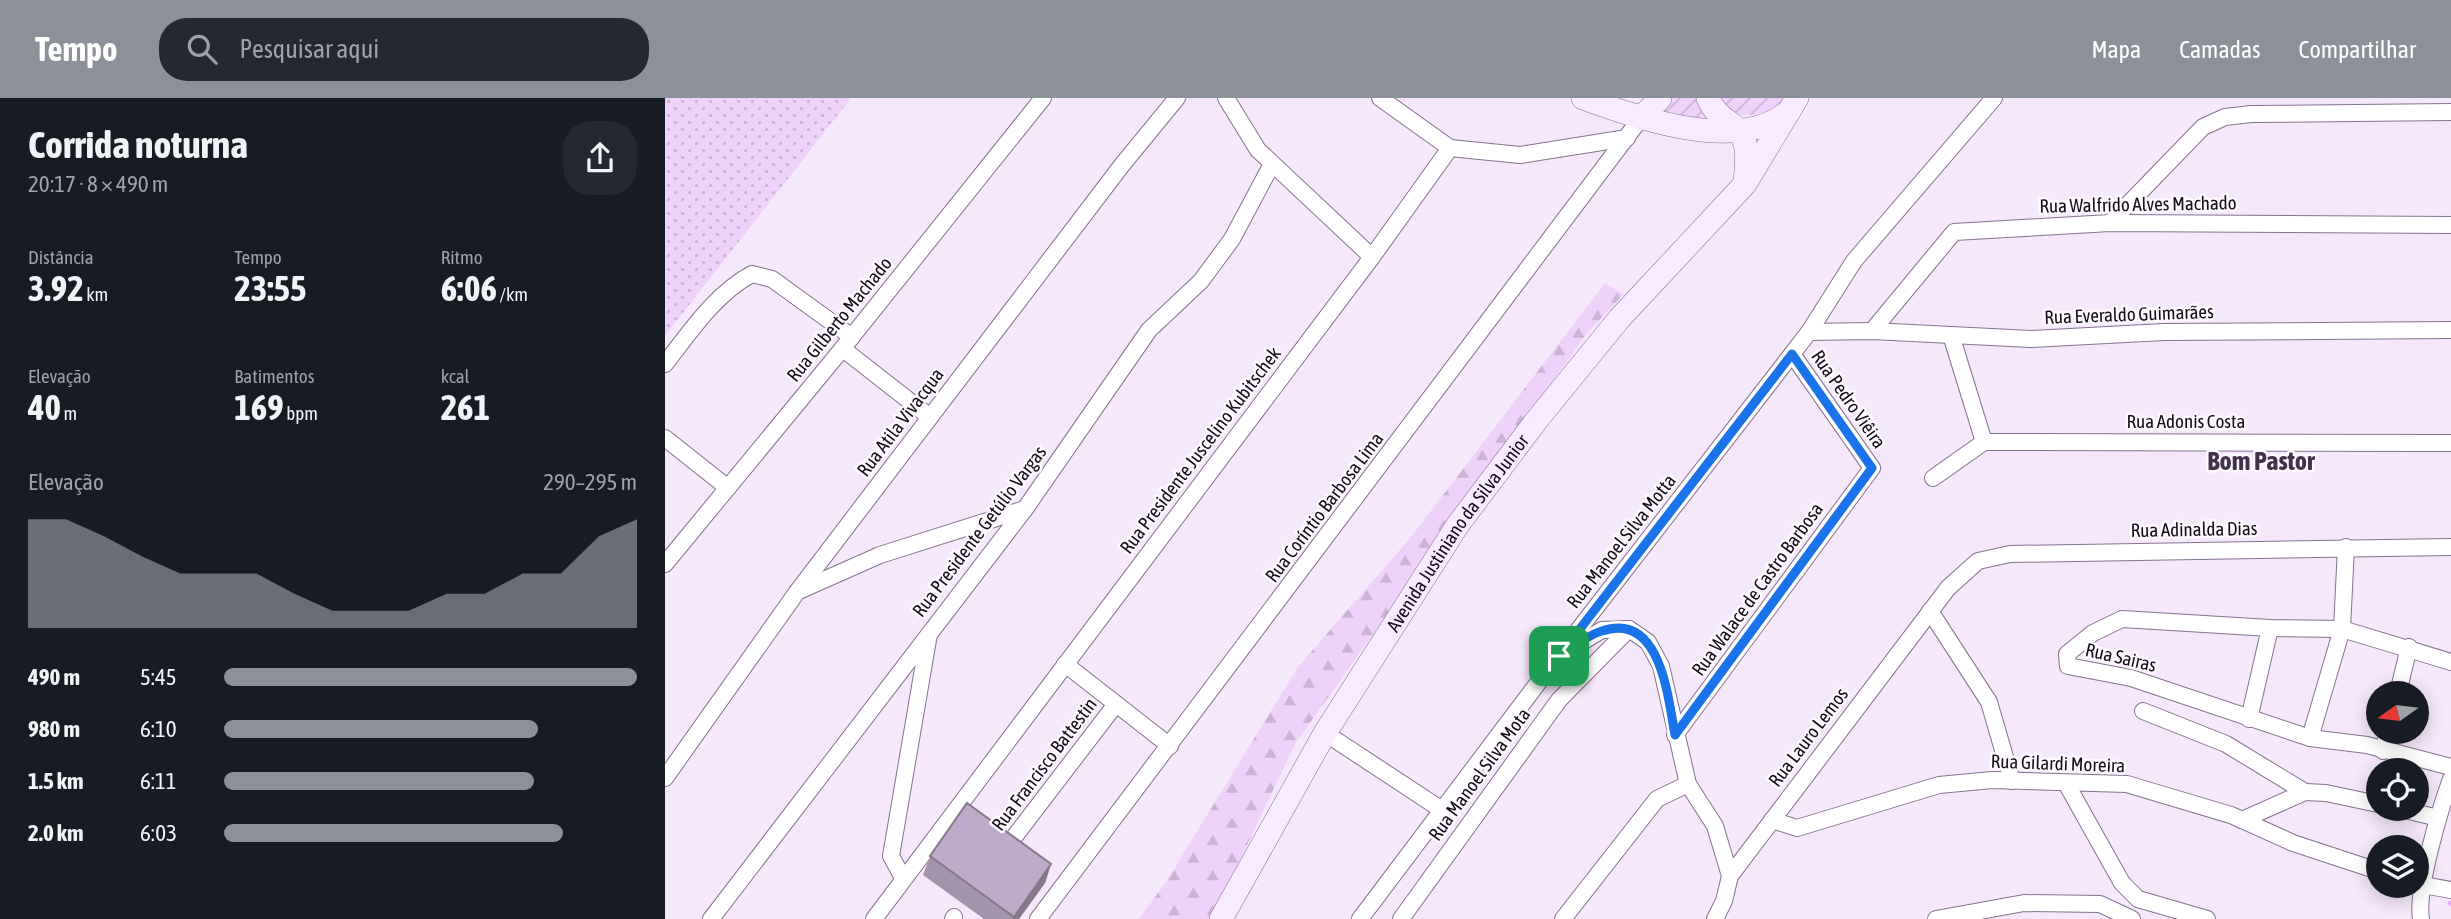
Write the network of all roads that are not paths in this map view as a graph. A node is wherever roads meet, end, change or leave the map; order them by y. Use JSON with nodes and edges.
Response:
{"nodes":[{"id":1,"x":1043,"y":98,"type":"edge"},
{"id":2,"x":1177,"y":98,"type":"edge"},
{"id":3,"x":1226,"y":98,"type":"edge"},
{"id":4,"x":1381,"y":98,"type":"edge"},
{"id":5,"x":1583,"y":98,"type":"edge"},
{"id":6,"x":1660,"y":98,"type":"edge"},
{"id":7,"x":1709,"y":98,"type":"edge"},
{"id":8,"x":1994,"y":98,"type":"edge"},
{"id":9,"x":1797,"y":101,"type":"edge"},
{"id":10,"x":2451,"y":111,"type":"edge"},
{"id":11,"x":1641,"y":118,"type":"junction"},
{"id":12,"x":1737,"y":128,"type":"junction"},
{"id":13,"x":1627,"y":138,"type":"junction"},
{"id":14,"x":1450,"y":148,"type":"junction"},
{"id":15,"x":1272,"y":164,"type":"junction"},
{"id":16,"x":1745,"y":184,"type":"junction"},
{"id":17,"x":2110,"y":223,"type":"junction"},
{"id":18,"x":2451,"y":225,"type":"edge"},
{"id":19,"x":1372,"y":257,"type":"junction"},
{"id":20,"x":2451,"y":330,"type":"edge"},
{"id":21,"x":1872,"y":331,"type":"junction"},
{"id":22,"x":1809,"y":332,"type":"junction"},
{"id":23,"x":1951,"y":335,"type":"junction"},
{"id":24,"x":847,"y":343,"type":"junction"},
{"id":25,"x":1792,"y":354,"type":"junction"},
{"id":26,"x":665,"y":364,"type":"edge"},
{"id":27,"x":930,"y":417,"type":"junction"},
{"id":28,"x":665,"y":438,"type":"edge"},
{"id":29,"x":1984,"y":442,"type":"junction"},
{"id":30,"x":2451,"y":443,"type":"edge"},
{"id":31,"x":1872,"y":468,"type":"joint"},
{"id":32,"x":1933,"y":478,"type":"dead end"},
{"id":33,"x":728,"y":488,"type":"junction"},
{"id":34,"x":1025,"y":509,"type":"junction"},
{"id":35,"x":2346,"y":547,"type":"junction"},
{"id":36,"x":2451,"y":548,"type":"edge"},
{"id":37,"x":665,"y":564,"type":"edge"},
{"id":38,"x":1948,"y":588,"type":"joint"},
{"id":39,"x":797,"y":592,"type":"junction"},
{"id":40,"x":1930,"y":611,"type":"junction"},
{"id":41,"x":2270,"y":628,"type":"junction"},
{"id":42,"x":1629,"y":629,"type":"junction"},
{"id":43,"x":2342,"y":629,"type":"junction"},
{"id":44,"x":930,"y":631,"type":"junction"},
{"id":45,"x":2409,"y":648,"type":"junction"},
{"id":46,"x":1559,"y":656,"type":"junction"},
{"id":47,"x":2451,"y":662,"type":"edge"},
{"id":48,"x":1065,"y":664,"type":"junction"},
{"id":49,"x":2401,"y":681,"type":"edge"},
{"id":50,"x":1116,"y":704,"type":"junction"},
{"id":51,"x":2143,"y":711,"type":"dead end"},
{"id":52,"x":2249,"y":719,"type":"junction"},
{"id":53,"x":1325,"y":733,"type":"junction"},
{"id":54,"x":1675,"y":735,"type":"junction"},
{"id":55,"x":2310,"y":738,"type":"junction"},
{"id":56,"x":2385,"y":744,"type":"edge"},
{"id":57,"x":1170,"y":746,"type":"junction"},
{"id":58,"x":2383,"y":751,"type":"junction"},
{"id":59,"x":2451,"y":767,"type":"edge"},
{"id":60,"x":665,"y":778,"type":"edge"},
{"id":61,"x":2451,"y":779,"type":"edge"},
{"id":62,"x":2012,"y":781,"type":"junction"},
{"id":63,"x":2066,"y":783,"type":"junction"},
{"id":64,"x":1688,"y":784,"type":"junction"},
{"id":65,"x":2305,"y":792,"type":"junction"},
{"id":66,"x":2366,"y":801,"type":"edge"},
{"id":67,"x":1442,"y":810,"type":"junction"},
{"id":68,"x":2443,"y":810,"type":"edge"},
{"id":69,"x":1772,"y":820,"type":"junction"},
{"id":70,"x":2242,"y":820,"type":"junction"},
{"id":71,"x":1005,"y":849,"type":"edge"},
{"id":72,"x":2429,"y":856,"type":"edge"},
{"id":73,"x":2366,"y":868,"type":"edge"},
{"id":74,"x":1730,"y":876,"type":"junction"},
{"id":75,"x":903,"y":878,"type":"junction"},
{"id":76,"x":2429,"y":887,"type":"edge"},
{"id":77,"x":2451,"y":890,"type":"edge"},
{"id":78,"x":2420,"y":898,"type":"edge"},
{"id":79,"x":711,"y":919,"type":"edge"},
{"id":80,"x":874,"y":919,"type":"edge"},
{"id":81,"x":1038,"y":919,"type":"edge"},
{"id":82,"x":1221,"y":919,"type":"edge"},
{"id":83,"x":1360,"y":919,"type":"edge"},
{"id":84,"x":1401,"y":919,"type":"edge"},
{"id":85,"x":1563,"y":919,"type":"edge"},
{"id":86,"x":1715,"y":919,"type":"edge"},
{"id":87,"x":1936,"y":919,"type":"edge"},
{"id":88,"x":2132,"y":919,"type":"edge"},
{"id":89,"x":2207,"y":919,"type":"edge"},
{"id":90,"x":2421,"y":919,"type":"edge"}],
"edges":[{"from":1,"to":24,"type":"street","name":"Rua Gilberto Machado"},
{"from":2,"to":27,"type":"street","name":"Rua Atila Vivacqua"},
{"from":3,"to":15,"type":"street"},
{"from":4,"to":14,"type":"street"},
{"from":5,"to":11,"type":"street"},
{"from":6,"to":11,"type":"street"},
{"from":7,"to":12,"type":"street"},
{"from":8,"to":22,"type":"street","name":"Rua Manoel Silva Motta"},
{"from":9,"to":12,"type":"street"},
{"from":9,"to":16,"type":"street","name":"Avenida Justiniano da Silva Junior"},
{"from":10,"to":17,"type":"street"},
{"from":11,"to":12,"type":"street"},
{"from":11,"to":13,"type":"street","name":"Rua Coríntio Barbosa Lima"},
{"from":12,"to":16,"type":"street"},
{"from":13,"to":14,"type":"street"},
{"from":13,"to":57,"type":"street","name":"Rua Coríntio Barbosa Lima"},
{"from":14,"to":19,"type":"street","name":"Rua Presidente Juscelino Kubitschek"},
{"from":15,"to":19,"type":"street"},
{"from":15,"to":34,"type":"street","name":"Rua Presidente Getúlio Vargas"},
{"from":16,"to":53,"type":"street","name":"Avenida Justiniano da Silva Junior"},
{"from":17,"to":18,"type":"street","name":"Rua Walfrido Alves Machado"},
{"from":17,"to":21,"type":"street","name":"Rua Walfrido Alves Machado"},
{"from":19,"to":48,"type":"street","name":"Rua Presidente Juscelino Kubitschek"},
{"from":20,"to":23,"type":"street","name":"Rua Everaldo Guimarães"},
{"from":21,"to":22,"type":"street","name":"Rua Everaldo Guimarães"},
{"from":21,"to":23,"type":"street","name":"Rua Everaldo Guimarães"},
{"from":22,"to":25,"type":"street","name":"Rua Manoel Silva Motta"},
{"from":23,"to":29,"type":"street"},
{"from":24,"to":26,"type":"street"},
{"from":24,"to":27,"type":"street"},
{"from":24,"to":33,"type":"street","name":"Rua Gilberto Machado"},
{"from":25,"to":31,"type":"street","name":"Rua Pedro Viêira"},
{"from":25,"to":46,"type":"street","name":"Rua Manoel Silva Motta"},
{"from":27,"to":39,"type":"street","name":"Rua Atila Vivacqua"},
{"from":28,"to":33,"type":"street"},
{"from":29,"to":30,"type":"street","name":"Rua Adonis Costa"},
{"from":29,"to":32,"type":"street"},
{"from":31,"to":54,"type":"street","name":"Rua Walace de Castro Barbosa"},
{"from":33,"to":37,"type":"street","name":"Rua Gilberto Machado"},
{"from":34,"to":39,"type":"street"},
{"from":34,"to":44,"type":"street","name":"Rua Presidente Getúlio Vargas"},
{"from":35,"to":36,"type":"street","name":"Rua Adinalda Dias"},
{"from":35,"to":38,"type":"street","name":"Rua Adinalda Dias"},
{"from":35,"to":43,"type":"street"},
{"from":38,"to":40,"type":"street","name":"Rua Lauro Lemos"},
{"from":39,"to":60,"type":"street","name":"Rua Atila Vivacqua"},
{"from":40,"to":62,"type":"street"},
{"from":40,"to":69,"type":"street","name":"Rua Lauro Lemos"},
{"from":41,"to":43,"type":"street","name":"Rua Sairas"},
{"from":41,"to":52,"type":"street"},
{"from":41,"to":52,"type":"street","name":"Rua Sairas"},
{"from":42,"to":46,"type":"street"},
{"from":42,"to":54,"type":"street"},
{"from":42,"to":84,"type":"street","name":"Rua Manoel Silva Mota"},
{"from":43,"to":45,"type":"street","name":"Rua Sairas"},
{"from":43,"to":55,"type":"street"},
{"from":44,"to":75,"type":"street"},
{"from":44,"to":79,"type":"street","name":"Rua Presidente Getúlio Vargas"},
{"from":45,"to":47,"type":"street","name":"Rua Sairas"},
{"from":45,"to":49,"type":"street"},
{"from":46,"to":67,"type":"street","name":"Rua Manoel Silva Motta"},
{"from":48,"to":50,"type":"street"},
{"from":48,"to":75,"type":"street","name":"Rua Presidente Juscelino Kubitschek"},
{"from":50,"to":57,"type":"street"},
{"from":50,"to":71,"type":"street","name":"Rua Francisco Battestin"},
{"from":51,"to":65,"type":"street"},
{"from":52,"to":55,"type":"street","name":"Rua Sairas"},
{"from":53,"to":67,"type":"street"},
{"from":53,"to":82,"type":"street","name":"Avenida Justiniano da Silva Junior"},
{"from":54,"to":64,"type":"street"},
{"from":55,"to":58,"type":"street","name":"Rua Sairas"},
{"from":56,"to":58,"type":"street"},
{"from":57,"to":81,"type":"street","name":"Rua Coríntio Barbosa Lima"},
{"from":58,"to":59,"type":"street","name":"Rua Sairas"},
{"from":61,"to":68,"type":"street"},
{"from":62,"to":63,"type":"street","name":"Rua Gilardi Moreira"},
{"from":62,"to":69,"type":"street","name":"Rua Gilardi Moreira"},
{"from":63,"to":70,"type":"street","name":"Rua Gilardi Moreira"},
{"from":63,"to":89,"type":"street"},
{"from":64,"to":74,"type":"street"},
{"from":64,"to":85,"type":"street"},
{"from":65,"to":66,"type":"street"},
{"from":65,"to":70,"type":"street"},
{"from":67,"to":83,"type":"street","name":"Rua Manoel Silva Motta"},
{"from":68,"to":72,"type":"street"},
{"from":69,"to":74,"type":"street","name":"Rua Lauro Lemos"},
{"from":70,"to":73,"type":"street","name":"Rua Gilardi Moreira"},
{"from":74,"to":86,"type":"street","name":"Rua Lauro Lemos"},
{"from":75,"to":80,"type":"street","name":"Rua Presidente Juscelino Kubitschek"},
{"from":76,"to":77,"type":"street"},
{"from":78,"to":90,"type":"street"},
{"from":87,"to":88,"type":"street"}]}
